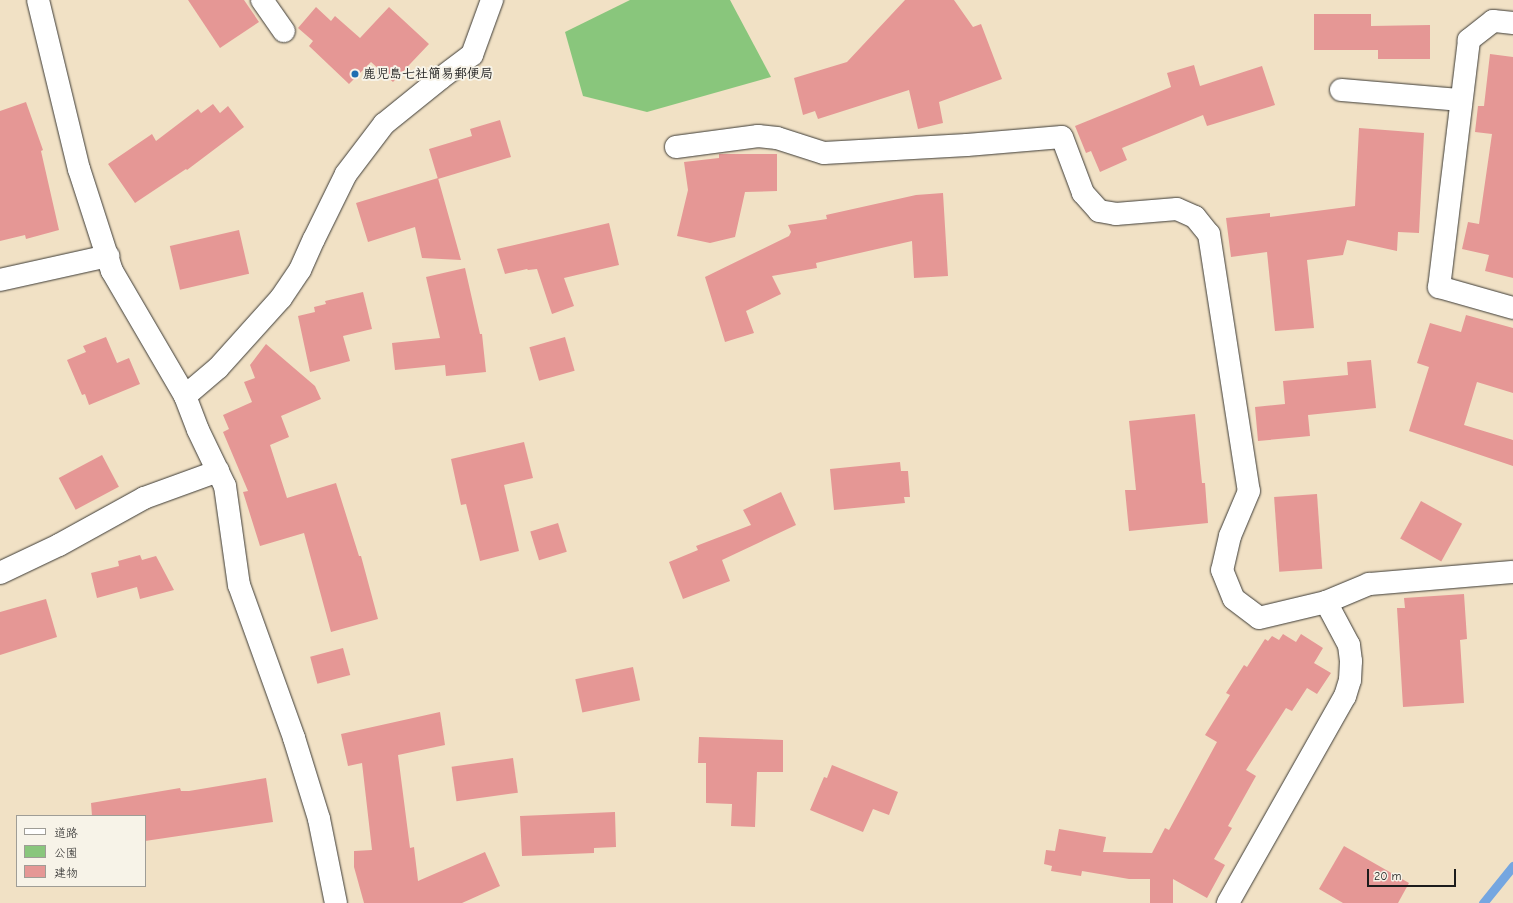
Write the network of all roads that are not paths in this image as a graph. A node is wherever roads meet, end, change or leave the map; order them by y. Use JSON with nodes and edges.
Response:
{"nodes":[{"id":1,"x":38,"y":0,"type":"edge"},
{"id":2,"x":262,"y":0,"type":"edge"},
{"id":3,"x":492,"y":0,"type":"edge"},
{"id":4,"x":1513,"y":24,"type":"edge"},
{"id":5,"x":284,"y":31,"type":"dead end"},
{"id":6,"x":1341,"y":90,"type":"dead end"},
{"id":7,"x":1460,"y":100,"type":"junction"},
{"id":8,"x":676,"y":147,"type":"dead end"},
{"id":9,"x":108,"y":256,"type":"junction"},
{"id":10,"x":0,"y":280,"type":"edge"},
{"id":11,"x":1513,"y":308,"type":"edge"},
{"id":12,"x":185,"y":396,"type":"junction"},
{"id":13,"x":218,"y":471,"type":"junction"},
{"id":14,"x":1513,"y":572,"type":"edge"},
{"id":15,"x":0,"y":573,"type":"edge"},
{"id":16,"x":1326,"y":602,"type":"junction"},
{"id":17,"x":336,"y":903,"type":"edge"},
{"id":18,"x":1228,"y":903,"type":"edge"}],
"edges":[{"from":1,"to":9,"type":"street"},
{"from":2,"to":5,"type":"street"},
{"from":3,"to":12,"type":"street"},
{"from":4,"to":7,"type":"street"},
{"from":6,"to":7,"type":"street"},
{"from":7,"to":11,"type":"street"},
{"from":8,"to":16,"type":"street"},
{"from":9,"to":10,"type":"street"},
{"from":9,"to":12,"type":"street"},
{"from":12,"to":13,"type":"street"},
{"from":13,"to":15,"type":"street"},
{"from":13,"to":17,"type":"street"},
{"from":14,"to":16,"type":"street"},
{"from":16,"to":18,"type":"street"}]}
